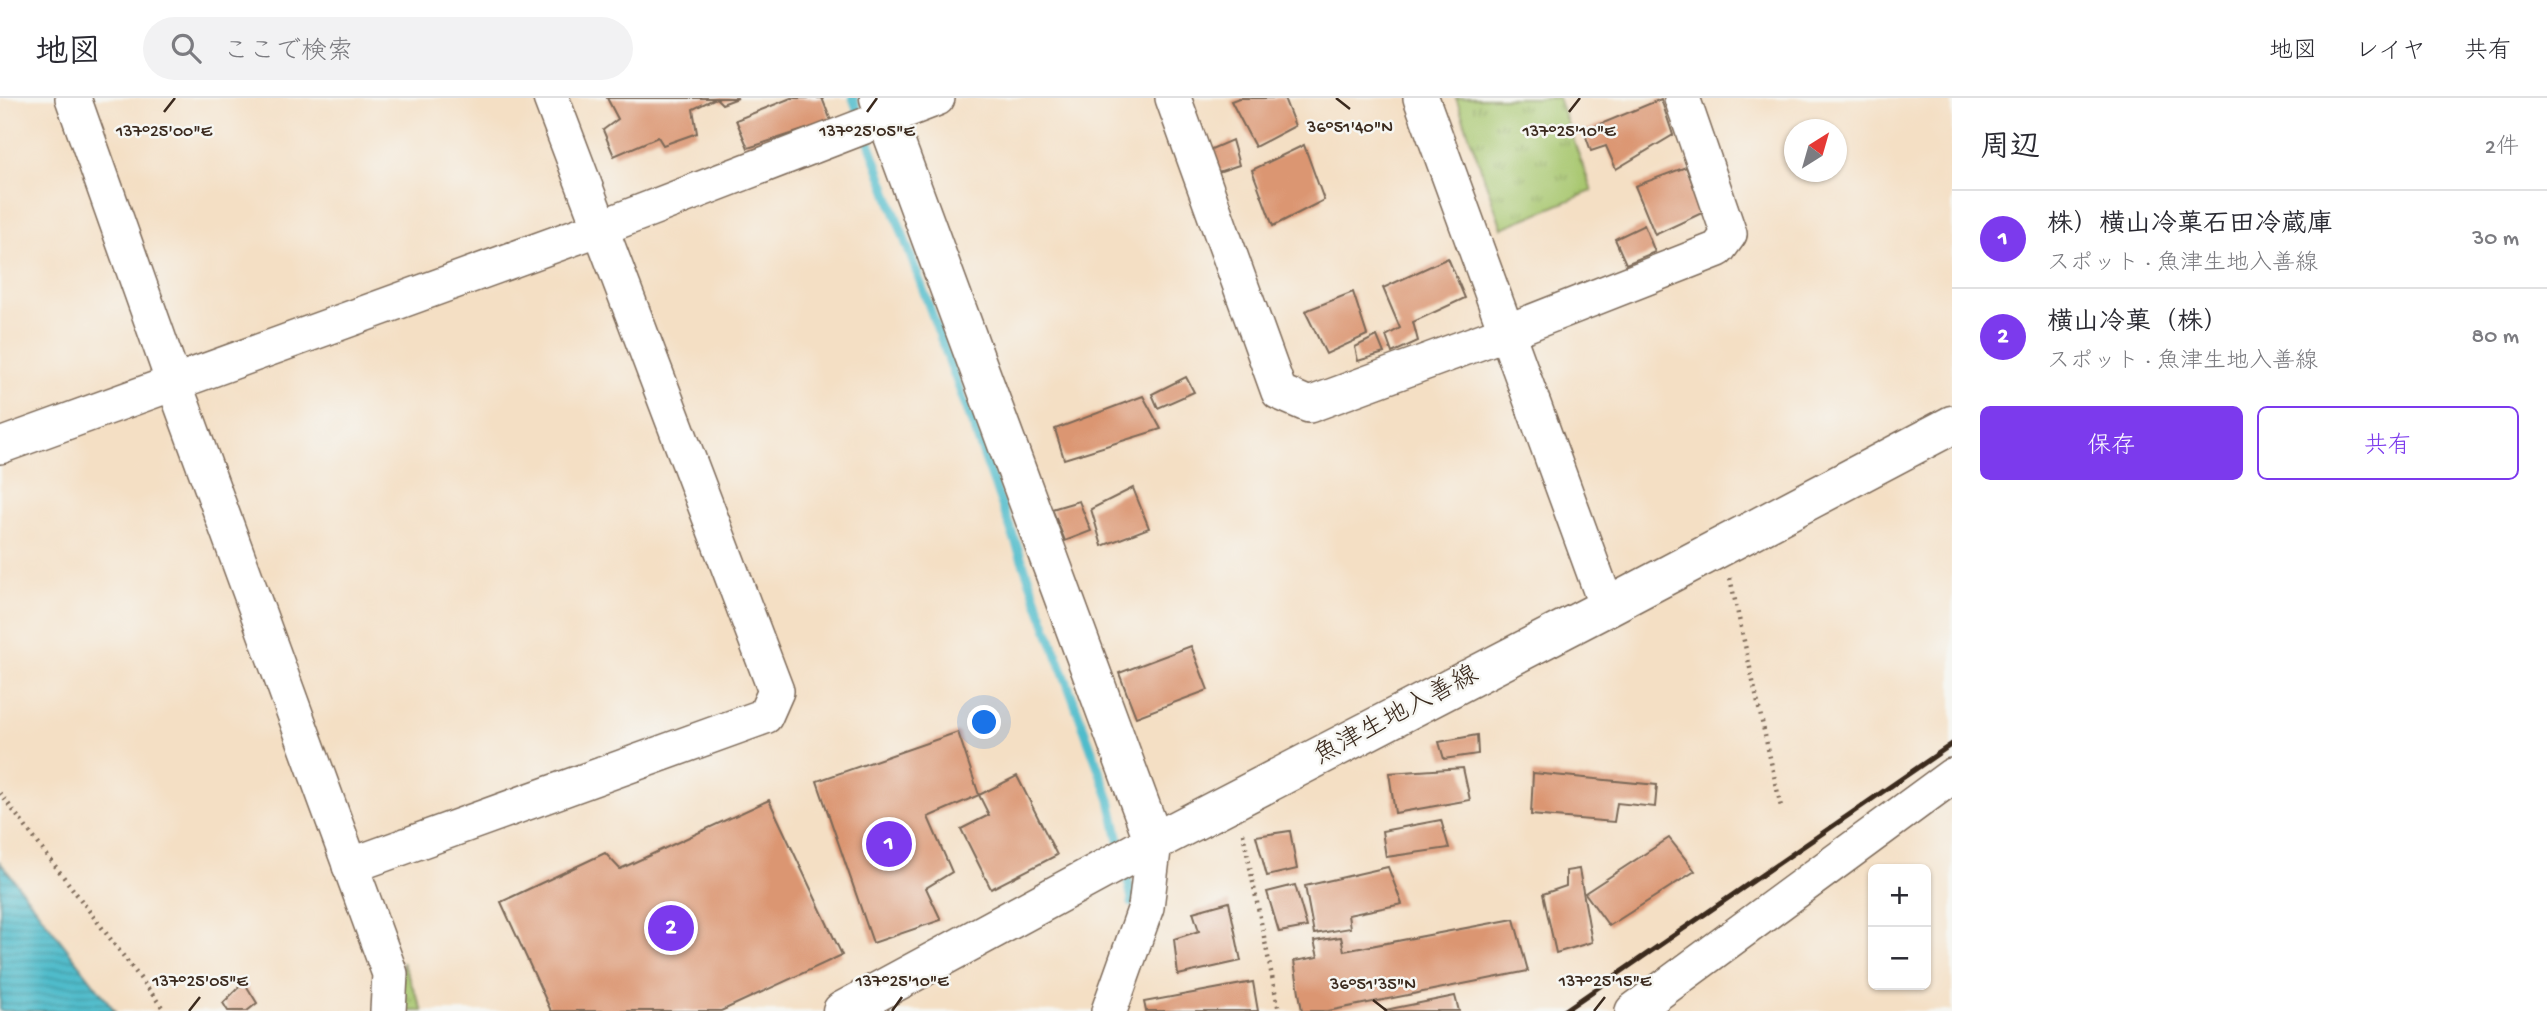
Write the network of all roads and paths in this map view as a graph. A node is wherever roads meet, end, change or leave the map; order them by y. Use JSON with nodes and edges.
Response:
{"nodes":[{"id":1,"x":73,"y":98,"type":"edge"},
{"id":2,"x":551,"y":98,"type":"edge"},
{"id":3,"x":937,"y":98,"type":"edge"},
{"id":4,"x":1173,"y":98,"type":"edge"},
{"id":5,"x":1421,"y":98,"type":"edge"},
{"id":6,"x":1682,"y":98,"type":"edge"},
{"id":7,"x":882,"y":107,"type":"edge"},
{"id":8,"x":600,"y":228,"type":"junction"},
{"id":9,"x":1507,"y":332,"type":"junction"},
{"id":10,"x":174,"y":383,"type":"junction"},
{"id":11,"x":1952,"y":425,"type":"edge"},
{"id":12,"x":0,"y":446,"type":"edge"},
{"id":13,"x":1723,"y":546,"type":"junction"},
{"id":14,"x":1607,"y":607,"type":"junction"},
{"id":15,"x":1952,"y":776,"type":"edge"},
{"id":16,"x":0,"y":793,"type":"edge"},
{"id":17,"x":1237,"y":801,"type":"junction"},
{"id":18,"x":1781,"y":807,"type":"dead end"},
{"id":19,"x":1154,"y":842,"type":"junction"},
{"id":20,"x":350,"y":866,"type":"junction"},
{"id":21,"x":165,"y":1011,"type":"edge"},
{"id":22,"x":388,"y":1011,"type":"edge"},
{"id":23,"x":842,"y":1011,"type":"edge"},
{"id":24,"x":1109,"y":1011,"type":"edge"},
{"id":25,"x":1279,"y":1011,"type":"edge"},
{"id":26,"x":1633,"y":1011,"type":"edge"}],
"edges":[{"from":1,"to":10,"type":"street"},
{"from":2,"to":8,"type":"street"},
{"from":3,"to":7,"type":"street"},
{"from":4,"to":9,"type":"street"},
{"from":5,"to":9,"type":"street"},
{"from":6,"to":9,"type":"street"},
{"from":7,"to":8,"type":"street"},
{"from":7,"to":19,"type":"main road"},
{"from":8,"to":10,"type":"street"},
{"from":8,"to":20,"type":"street"},
{"from":9,"to":14,"type":"street"},
{"from":10,"to":12,"type":"street"},
{"from":10,"to":20,"type":"street"},
{"from":11,"to":13,"type":"main road","name":"魚津生地入善線"},
{"from":13,"to":14,"type":"main road","name":"魚津生地入善線"},
{"from":13,"to":18,"type":"path"},
{"from":14,"to":17,"type":"main road","name":"魚津生地入善線"},
{"from":15,"to":26,"type":"street"},
{"from":16,"to":21,"type":"path"},
{"from":17,"to":19,"type":"main road","name":"魚津生地入善線"},
{"from":17,"to":25,"type":"path"},
{"from":19,"to":23,"type":"main road","name":"魚津生地入善線"},
{"from":19,"to":24,"type":"street"},
{"from":20,"to":22,"type":"street"}]}
